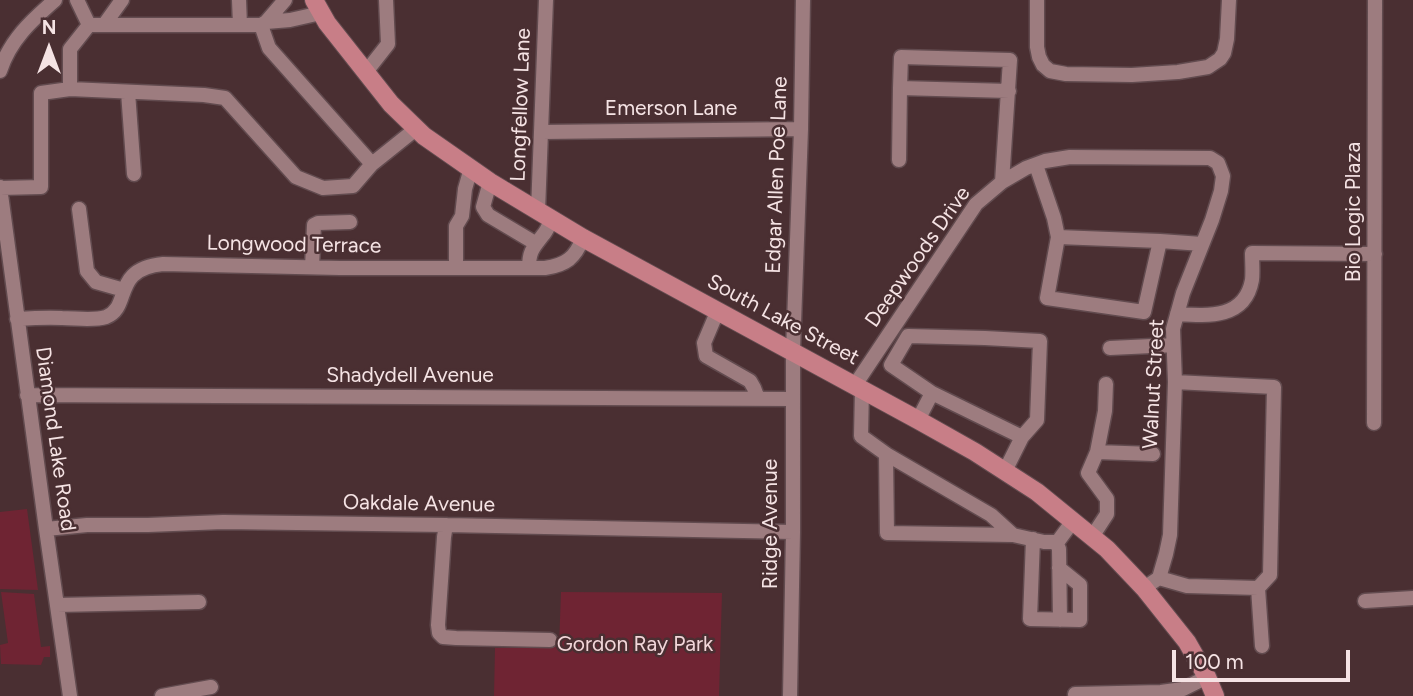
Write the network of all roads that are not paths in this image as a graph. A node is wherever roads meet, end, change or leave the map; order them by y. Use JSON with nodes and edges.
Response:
{"nodes":[{"id":1,"x":54,"y":0,"type":"edge"},
{"id":2,"x":77,"y":0,"type":"edge"},
{"id":3,"x":122,"y":0,"type":"edge"},
{"id":4,"x":239,"y":0,"type":"edge"},
{"id":5,"x":285,"y":0,"type":"edge"},
{"id":6,"x":386,"y":0,"type":"edge"},
{"id":7,"x":546,"y":0,"type":"edge"},
{"id":8,"x":803,"y":0,"type":"edge"},
{"id":9,"x":1037,"y":0,"type":"edge"},
{"id":10,"x":1229,"y":0,"type":"edge"},
{"id":11,"x":1375,"y":0,"type":"edge"},
{"id":12,"x":317,"y":6,"type":"edge"},
{"id":13,"x":263,"y":24,"type":"junction"},
{"id":14,"x":97,"y":25,"type":"junction"},
{"id":15,"x":240,"y":25,"type":"junction"},
{"id":16,"x":0,"y":71,"type":"edge"},
{"id":17,"x":366,"y":72,"type":"junction"},
{"id":18,"x":900,"y":88,"type":"junction"},
{"id":19,"x":70,"y":89,"type":"junction"},
{"id":20,"x":1009,"y":91,"type":"junction"},
{"id":21,"x":128,"y":92,"type":"junction"},
{"id":22,"x":417,"y":128,"type":"junction"},
{"id":23,"x":801,"y":130,"type":"junction"},
{"id":24,"x":541,"y":132,"type":"junction"},
{"id":25,"x":1195,"y":158,"type":"joint"},
{"id":26,"x":900,"y":160,"type":"dead end"},
{"id":27,"x":372,"y":164,"type":"junction"},
{"id":28,"x":1036,"y":165,"type":"junction"},
{"id":29,"x":471,"y":169,"type":"junction"},
{"id":30,"x":134,"y":174,"type":"dead end"},
{"id":31,"x":490,"y":182,"type":"junction"},
{"id":32,"x":1002,"y":183,"type":"junction"},
{"id":33,"x":0,"y":188,"type":"edge"},
{"id":34,"x":79,"y":209,"type":"dead end"},
{"id":35,"x":545,"y":215,"type":"junction"},
{"id":36,"x":350,"y":222,"type":"dead end"},
{"id":37,"x":1058,"y":237,"type":"junction"},
{"id":38,"x":583,"y":238,"type":"junction"},
{"id":39,"x":1160,"y":241,"type":"junction"},
{"id":40,"x":535,"y":243,"type":"junction"},
{"id":41,"x":1202,"y":244,"type":"junction"},
{"id":42,"x":1375,"y":254,"type":"junction"},
{"id":43,"x":312,"y":267,"type":"junction"},
{"id":44,"x":456,"y":268,"type":"junction"},
{"id":45,"x":529,"y":268,"type":"junction"},
{"id":46,"x":124,"y":290,"type":"junction"},
{"id":47,"x":718,"y":310,"type":"junction"},
{"id":48,"x":1177,"y":314,"type":"junction"},
{"id":49,"x":17,"y":318,"type":"junction"},
{"id":50,"x":885,"y":341,"type":"junction"},
{"id":51,"x":1173,"y":345,"type":"junction"},
{"id":52,"x":1110,"y":348,"type":"dead end"},
{"id":53,"x":900,"y":349,"type":"junction"},
{"id":54,"x":793,"y":351,"type":"junction"},
{"id":55,"x":1175,"y":382,"type":"junction"},
{"id":56,"x":1105,"y":384,"type":"dead end"},
{"id":57,"x":859,"y":387,"type":"junction"},
{"id":58,"x":932,"y":393,"type":"junction"},
{"id":59,"x":27,"y":395,"type":"junction"},
{"id":60,"x":758,"y":399,"type":"junction"},
{"id":61,"x":792,"y":399,"type":"junction"},
{"id":62,"x":918,"y":420,"type":"junction"},
{"id":63,"x":1374,"y":423,"type":"dead end"},
{"id":64,"x":1022,"y":438,"type":"junction"},
{"id":65,"x":1097,"y":452,"type":"junction"},
{"id":66,"x":886,"y":454,"type":"junction"},
{"id":67,"x":1153,"y":454,"type":"dead end"},
{"id":68,"x":1005,"y":471,"type":"junction"},
{"id":69,"x":1073,"y":521,"type":"junction"},
{"id":70,"x":446,"y":525,"type":"junction"},
{"id":71,"x":46,"y":529,"type":"junction"},
{"id":72,"x":793,"y":532,"type":"junction"},
{"id":73,"x":1013,"y":535,"type":"junction"},
{"id":74,"x":1092,"y":537,"type":"junction"},
{"id":75,"x":1033,"y":539,"type":"junction"},
{"id":76,"x":1056,"y":542,"type":"junction"},
{"id":77,"x":1059,"y":568,"type":"junction"},
{"id":78,"x":1159,"y":578,"type":"junction"},
{"id":79,"x":1144,"y":588,"type":"junction"},
{"id":80,"x":1258,"y":588,"type":"junction"},
{"id":81,"x":1413,"y":598,"type":"edge"},
{"id":82,"x":1365,"y":601,"type":"dead end"},
{"id":83,"x":199,"y":602,"type":"dead end"},
{"id":84,"x":57,"y":605,"type":"junction"},
{"id":85,"x":1060,"y":620,"type":"junction"},
{"id":86,"x":550,"y":640,"type":"dead end"},
{"id":87,"x":1262,"y":646,"type":"dead end"},
{"id":88,"x":1207,"y":677,"type":"junction"},
{"id":89,"x":211,"y":687,"type":"dead end"},
{"id":90,"x":1075,"y":694,"type":"dead end"},
{"id":91,"x":70,"y":696,"type":"edge"},
{"id":92,"x":162,"y":696,"type":"edge"},
{"id":93,"x":790,"y":696,"type":"edge"},
{"id":94,"x":1215,"y":696,"type":"edge"}],
"edges":[{"from":1,"to":16,"type":"street"},
{"from":2,"to":14,"type":"street"},
{"from":3,"to":14,"type":"street"},
{"from":4,"to":15,"type":"street"},
{"from":5,"to":13,"type":"street"},
{"from":6,"to":17,"type":"street"},
{"from":7,"to":24,"type":"street","name":"Longfellow Lane"},
{"from":8,"to":23,"type":"street","name":"Edgar Allen Poe Lane"},
{"from":9,"to":10,"type":"street"},
{"from":11,"to":42,"type":"street","name":"Bio Logic Plaza"},
{"from":12,"to":13,"type":"street"},
{"from":12,"to":17,"type":"main road","name":"South Lake Street"},
{"from":13,"to":15,"type":"street"},
{"from":13,"to":27,"type":"street"},
{"from":14,"to":15,"type":"street"},
{"from":14,"to":19,"type":"street"},
{"from":17,"to":22,"type":"main road","name":"South Lake Street"},
{"from":18,"to":20,"type":"street"},
{"from":18,"to":20,"type":"street"},
{"from":18,"to":26,"type":"street"},
{"from":19,"to":21,"type":"street"},
{"from":19,"to":33,"type":"street"},
{"from":20,"to":32,"type":"street"},
{"from":21,"to":27,"type":"street"},
{"from":21,"to":30,"type":"street"},
{"from":22,"to":27,"type":"street"},
{"from":22,"to":29,"type":"main road","name":"South Lake Street"},
{"from":23,"to":24,"type":"street","name":"Emerson Lane"},
{"from":23,"to":54,"type":"street","name":"Edgar Allen Poe Lane"},
{"from":24,"to":35,"type":"street","name":"Longfellow Lane"},
{"from":25,"to":28,"type":"street","name":"Deepwoods Drive"},
{"from":25,"to":41,"type":"street","name":"Walnut Street"},
{"from":28,"to":32,"type":"street","name":"Deepwoods Drive"},
{"from":28,"to":37,"type":"street"},
{"from":29,"to":31,"type":"main road","name":"South Lake Street"},
{"from":29,"to":44,"type":"street"},
{"from":31,"to":35,"type":"main road","name":"South Lake Street"},
{"from":31,"to":40,"type":"street"},
{"from":32,"to":50,"type":"street","name":"Deepwoods Drive"},
{"from":33,"to":49,"type":"street","name":"Diamond Lake Road"},
{"from":34,"to":46,"type":"street"},
{"from":35,"to":38,"type":"main road","name":"South Lake Street"},
{"from":35,"to":40,"type":"street"},
{"from":36,"to":43,"type":"street"},
{"from":37,"to":39,"type":"street"},
{"from":37,"to":39,"type":"street"},
{"from":38,"to":45,"type":"street","name":"Longwood Terrace"},
{"from":38,"to":47,"type":"main road","name":"South Lake Street"},
{"from":39,"to":41,"type":"street"},
{"from":40,"to":45,"type":"street"},
{"from":41,"to":48,"type":"street","name":"Walnut Street"},
{"from":42,"to":48,"type":"street"},
{"from":42,"to":63,"type":"street","name":"Bio Logic Plaza"},
{"from":43,"to":44,"type":"street","name":"Longwood Terrace"},
{"from":43,"to":46,"type":"street","name":"Longwood Terrace"},
{"from":44,"to":45,"type":"street","name":"Longwood Terrace"},
{"from":46,"to":49,"type":"street","name":"Longwood Terrace"},
{"from":47,"to":54,"type":"main road","name":"South Lake Street"},
{"from":47,"to":60,"type":"street"},
{"from":48,"to":51,"type":"street","name":"Walnut Street"},
{"from":49,"to":59,"type":"street","name":"Diamond Lake Road"},
{"from":50,"to":53,"type":"street"},
{"from":50,"to":57,"type":"street","name":"Deepwoods Drive"},
{"from":51,"to":52,"type":"street"},
{"from":51,"to":55,"type":"street","name":"Walnut Street"},
{"from":53,"to":58,"type":"street"},
{"from":53,"to":64,"type":"street"},
{"from":54,"to":57,"type":"main road","name":"South Lake Street"},
{"from":54,"to":61,"type":"street","name":"Ridge Avenue"},
{"from":55,"to":78,"type":"street","name":"Walnut Street"},
{"from":55,"to":80,"type":"street"},
{"from":56,"to":65,"type":"street"},
{"from":57,"to":62,"type":"main road","name":"South Lake Street"},
{"from":57,"to":66,"type":"street"},
{"from":58,"to":62,"type":"street"},
{"from":58,"to":64,"type":"street"},
{"from":59,"to":60,"type":"street","name":"Shadydell Avenue"},
{"from":59,"to":71,"type":"street","name":"Diamond Lake Road"},
{"from":60,"to":61,"type":"street","name":"Shadydell Avenue"},
{"from":61,"to":72,"type":"street","name":"Ridge Avenue"},
{"from":62,"to":68,"type":"main road","name":"South Lake Street"},
{"from":64,"to":68,"type":"street"},
{"from":65,"to":67,"type":"street"},
{"from":65,"to":74,"type":"street"},
{"from":66,"to":73,"type":"street"},
{"from":66,"to":73,"type":"street"},
{"from":68,"to":69,"type":"main road","name":"South Lake Street"},
{"from":69,"to":74,"type":"main road","name":"South Lake Street"},
{"from":69,"to":76,"type":"street"},
{"from":70,"to":71,"type":"street","name":"Oakdale Avenue"},
{"from":70,"to":72,"type":"street","name":"Oakdale Avenue"},
{"from":70,"to":86,"type":"street"},
{"from":71,"to":84,"type":"street","name":"Diamond Lake Road"},
{"from":72,"to":93,"type":"street","name":"Ridge Avenue"},
{"from":73,"to":75,"type":"street"},
{"from":74,"to":79,"type":"main road","name":"South Lake Street"},
{"from":75,"to":76,"type":"street"},
{"from":75,"to":85,"type":"street"},
{"from":76,"to":77,"type":"street"},
{"from":77,"to":85,"type":"street"},
{"from":77,"to":85,"type":"street"},
{"from":78,"to":79,"type":"street"},
{"from":78,"to":80,"type":"street"},
{"from":79,"to":88,"type":"main road","name":"South Lake Street"},
{"from":80,"to":87,"type":"street"},
{"from":81,"to":82,"type":"street"},
{"from":83,"to":84,"type":"street"},
{"from":84,"to":91,"type":"street","name":"Diamond Lake Road"},
{"from":88,"to":90,"type":"street"},
{"from":88,"to":94,"type":"main road","name":"South Lake Street"},
{"from":89,"to":92,"type":"street"}]}
